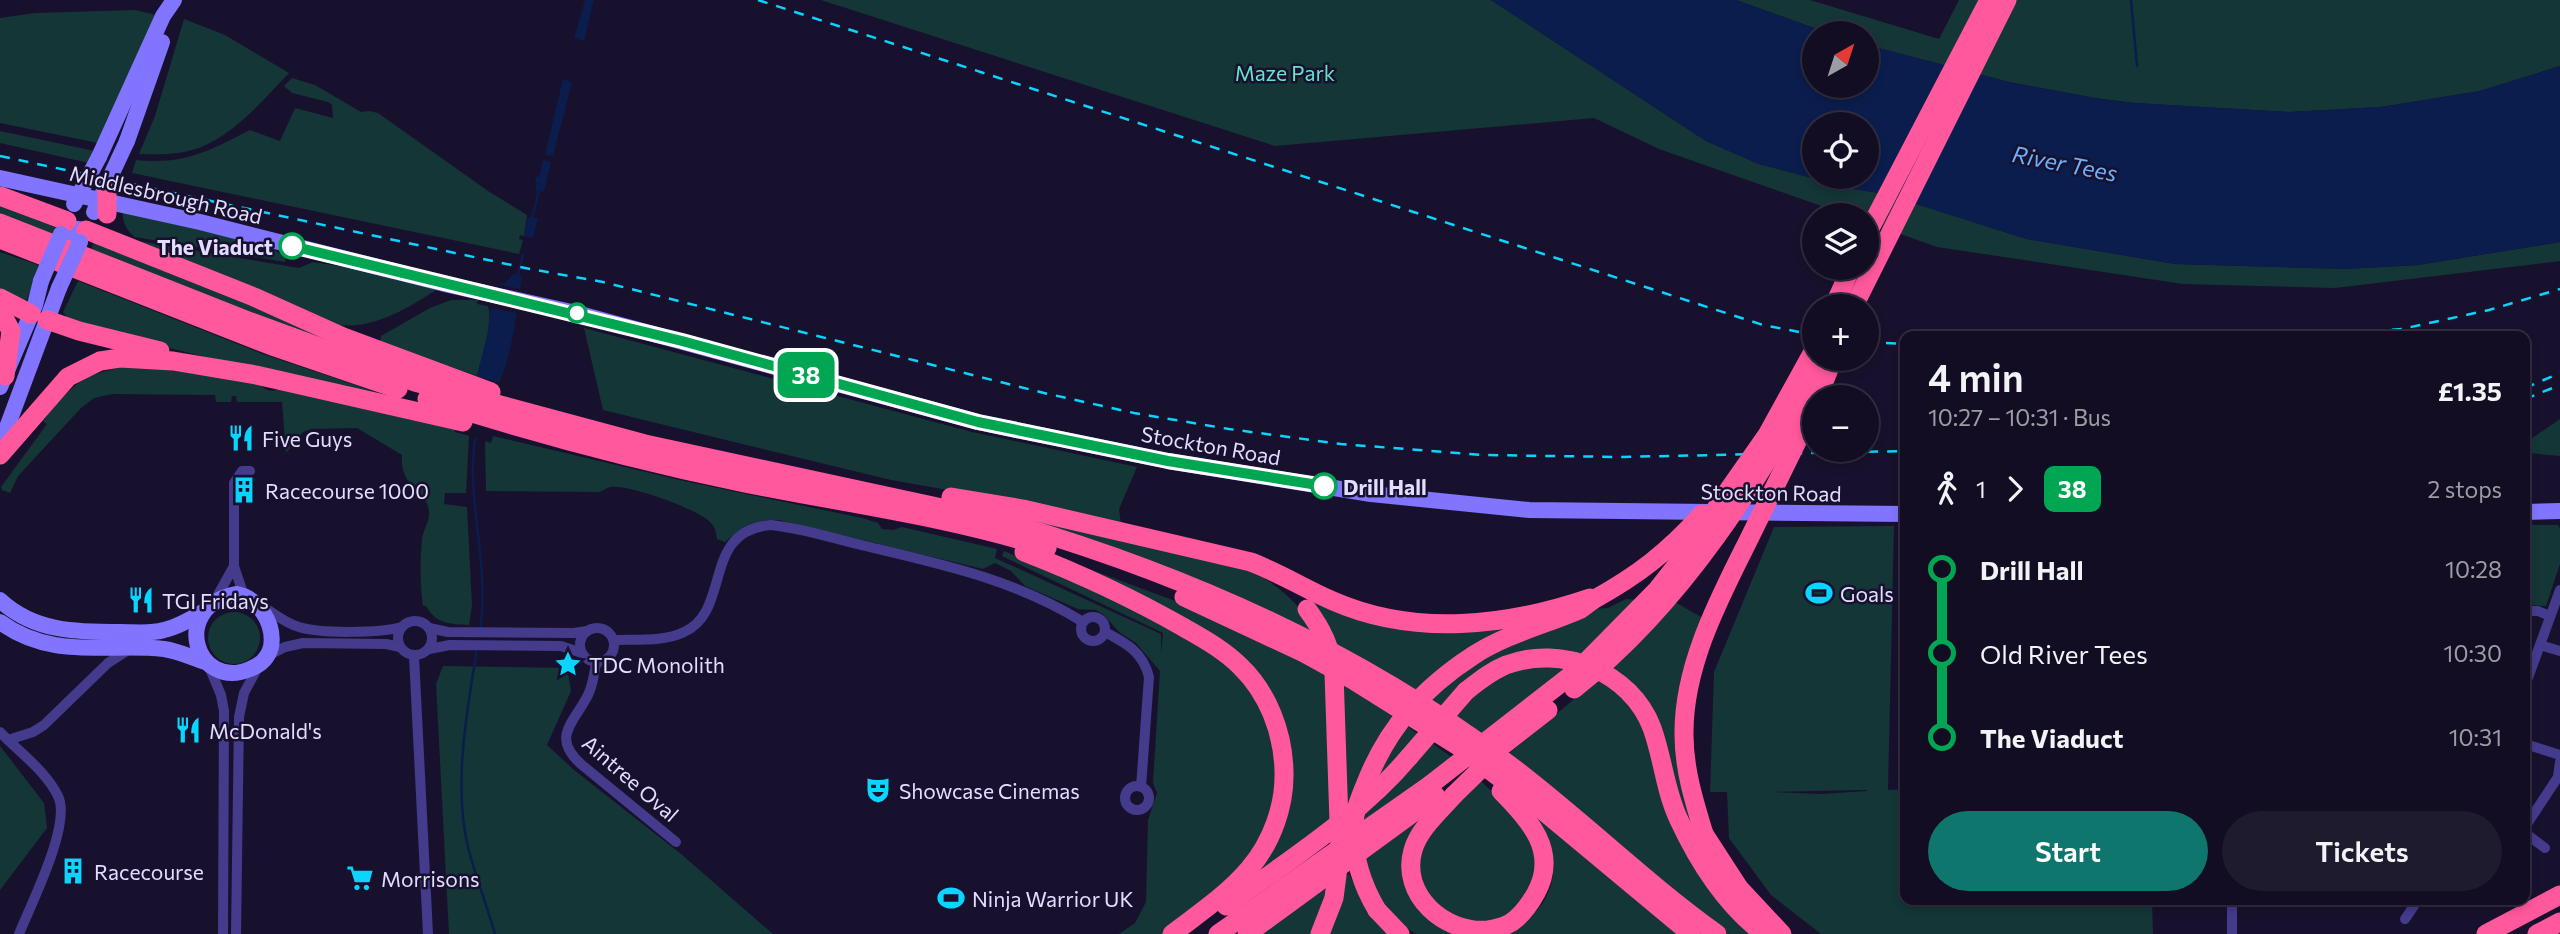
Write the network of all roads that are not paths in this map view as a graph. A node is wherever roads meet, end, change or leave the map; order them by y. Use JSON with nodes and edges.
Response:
{"nodes":[{"id":1,"x":1989,"y":0,"type":"edge"},
{"id":2,"x":2007,"y":0,"type":"edge"},
{"id":3,"x":173,"y":1,"type":"edge"},
{"id":4,"x":107,"y":188,"type":"joint"},
{"id":5,"x":2,"y":190,"type":"edge"},
{"id":6,"x":1879,"y":211,"type":"edge"},
{"id":7,"x":79,"y":222,"type":"junction"},
{"id":8,"x":0,"y":223,"type":"edge"},
{"id":9,"x":0,"y":239,"type":"edge"},
{"id":10,"x":1860,"y":294,"type":"edge"},
{"id":11,"x":0,"y":299,"type":"edge"},
{"id":12,"x":525,"y":302,"type":"joint"},
{"id":13,"x":0,"y":310,"type":"edge"},
{"id":14,"x":38,"y":313,"type":"junction"},
{"id":15,"x":218,"y":368,"type":"junction"},
{"id":16,"x":1802,"y":371,"type":"edge"},
{"id":17,"x":1820,"y":371,"type":"edge"},
{"id":18,"x":2,"y":381,"type":"edge"},
{"id":19,"x":550,"y":428,"type":"junction"},
{"id":20,"x":1802,"y":430,"type":"edge"},
{"id":21,"x":0,"y":446,"type":"edge"},
{"id":22,"x":0,"y":455,"type":"edge"},
{"id":23,"x":250,"y":471,"type":"dead end"},
{"id":24,"x":829,"y":484,"type":"junction"},
{"id":25,"x":1718,"y":505,"type":"junction"},
{"id":26,"x":2560,"y":511,"type":"edge"},
{"id":27,"x":2530,"y":512,"type":"edge"},
{"id":28,"x":1900,"y":514,"type":"edge"},
{"id":29,"x":926,"y":518,"type":"junction"},
{"id":30,"x":234,"y":566,"type":"junction"},
{"id":31,"x":2560,"y":590,"type":"edge"},
{"id":32,"x":249,"y":598,"type":"junction"},
{"id":33,"x":0,"y":600,"type":"edge"},
{"id":34,"x":1311,"y":600,"type":"junction"},
{"id":35,"x":1593,"y":600,"type":"junction"},
{"id":36,"x":209,"y":606,"type":"junction"},
{"id":37,"x":2530,"y":611,"type":"edge"},
{"id":38,"x":2550,"y":615,"type":"junction"},
{"id":39,"x":0,"y":622,"type":"edge"},
{"id":40,"x":1083,"y":622,"type":"junction"},
{"id":41,"x":402,"y":627,"type":"junction"},
{"id":42,"x":429,"y":628,"type":"junction"},
{"id":43,"x":587,"y":631,"type":"junction"},
{"id":44,"x":1105,"y":632,"type":"junction"},
{"id":45,"x":614,"y":640,"type":"junction"},
{"id":46,"x":2540,"y":645,"type":"junction"},
{"id":47,"x":400,"y":647,"type":"junction"},
{"id":48,"x":429,"y":649,"type":"junction"},
{"id":49,"x":128,"y":650,"type":"junction"},
{"id":50,"x":2560,"y":651,"type":"edge"},
{"id":51,"x":582,"y":653,"type":"junction"},
{"id":52,"x":414,"y":656,"type":"junction"},
{"id":53,"x":263,"y":661,"type":"junction"},
{"id":54,"x":207,"y":663,"type":"junction"},
{"id":55,"x":596,"y":663,"type":"junction"},
{"id":56,"x":2530,"y":672,"type":"edge"},
{"id":57,"x":4,"y":736,"type":"edge"},
{"id":58,"x":1458,"y":746,"type":"junction"},
{"id":59,"x":2530,"y":746,"type":"edge"},
{"id":60,"x":2560,"y":755,"type":"edge"},
{"id":61,"x":2560,"y":762,"type":"edge"},
{"id":62,"x":2559,"y":778,"type":"edge"},
{"id":63,"x":1141,"y":787,"type":"dead end"},
{"id":64,"x":1442,"y":790,"type":"junction"},
{"id":65,"x":2530,"y":820,"type":"edge"},
{"id":66,"x":2530,"y":837,"type":"edge"},
{"id":67,"x":676,"y":842,"type":"dead end"},
{"id":68,"x":2545,"y":848,"type":"dead end"},
{"id":69,"x":2560,"y":895,"type":"edge"},
{"id":70,"x":2232,"y":905,"type":"edge"},
{"id":71,"x":2415,"y":905,"type":"edge"},
{"id":72,"x":2405,"y":919,"type":"dead end"},
{"id":73,"x":2560,"y":922,"type":"edge"},
{"id":74,"x":19,"y":934,"type":"edge"},
{"id":75,"x":223,"y":934,"type":"edge"},
{"id":76,"x":236,"y":934,"type":"edge"},
{"id":77,"x":428,"y":934,"type":"edge"},
{"id":78,"x":1172,"y":934,"type":"edge"},
{"id":79,"x":1189,"y":934,"type":"edge"},
{"id":80,"x":1218,"y":934,"type":"edge"},
{"id":81,"x":1247,"y":934,"type":"edge"},
{"id":82,"x":1320,"y":934,"type":"edge"},
{"id":83,"x":1400,"y":934,"type":"edge"},
{"id":84,"x":1692,"y":934,"type":"edge"},
{"id":85,"x":1717,"y":934,"type":"edge"},
{"id":86,"x":1764,"y":934,"type":"edge"},
{"id":87,"x":1782,"y":934,"type":"edge"},
{"id":88,"x":2232,"y":934,"type":"edge"},
{"id":89,"x":2486,"y":934,"type":"edge"},
{"id":90,"x":2537,"y":934,"type":"edge"}],
"edges":[{"from":1,"to":6,"type":"highway"},
{"from":2,"to":10,"type":"highway"},
{"from":3,"to":4,"type":"main road","bridge":true},
{"from":3,"to":7,"type":"main road","bridge":true},
{"from":4,"to":7,"type":"highway","bridge":true},
{"from":5,"to":7,"type":"highway"},
{"from":5,"to":12,"type":"main road","name":"Middlesbrough Road"},
{"from":7,"to":14,"type":"main road"},
{"from":7,"to":19,"type":"highway"},
{"from":8,"to":19,"type":"highway"},
{"from":9,"to":19,"type":"highway"},
{"from":11,"to":14,"type":"highway"},
{"from":12,"to":28,"type":"main road","name":"Stockton Road"},
{"from":13,"to":18,"type":"highway"},
{"from":14,"to":15,"type":"highway"},
{"from":14,"to":18,"type":"main road"},
{"from":14,"to":21,"type":"main road"},
{"from":15,"to":19,"type":"highway"},
{"from":15,"to":22,"type":"highway"},
{"from":16,"to":25,"type":"highway","bridge":true},
{"from":17,"to":64,"type":"highway","bridge":true},
{"from":19,"to":24,"type":"highway"},
{"from":19,"to":29,"type":"highway"},
{"from":20,"to":87,"type":"highway","bridge":true},
{"from":23,"to":30,"type":"street"},
{"from":24,"to":34,"type":"highway"},
{"from":24,"to":85,"type":"highway"},
{"from":25,"to":35,"type":"highway"},
{"from":25,"to":64,"type":"highway","bridge":true},
{"from":26,"to":27,"type":"main road"},
{"from":29,"to":58,"type":"highway"},
{"from":29,"to":78,"type":"highway"},
{"from":30,"to":32,"type":"street"},
{"from":30,"to":36,"type":"street"},
{"from":31,"to":38,"type":"street"},
{"from":32,"to":36,"type":"main road"},
{"from":32,"to":41,"type":"street"},
{"from":32,"to":53,"type":"main road"},
{"from":33,"to":36,"type":"main road"},
{"from":34,"to":35,"type":"highway"},
{"from":34,"to":82,"type":"highway","bridge":true},
{"from":35,"to":83,"type":"highway","bridge":true},
{"from":36,"to":54,"type":"main road"},
{"from":37,"to":38,"type":"street"},
{"from":38,"to":46,"type":"street"},
{"from":39,"to":49,"type":"main road"},
{"from":40,"to":44,"type":"street"},
{"from":40,"to":44,"type":"street"},
{"from":40,"to":45,"type":"street"},
{"from":41,"to":42,"type":"street"},
{"from":41,"to":47,"type":"street"},
{"from":42,"to":43,"type":"street"},
{"from":42,"to":48,"type":"street"},
{"from":43,"to":45,"type":"street"},
{"from":43,"to":51,"type":"street"},
{"from":44,"to":63,"type":"street"},
{"from":45,"to":55,"type":"street"},
{"from":46,"to":50,"type":"street"},
{"from":46,"to":56,"type":"street"},
{"from":47,"to":52,"type":"street"},
{"from":47,"to":53,"type":"street"},
{"from":48,"to":51,"type":"street"},
{"from":48,"to":52,"type":"street"},
{"from":49,"to":54,"type":"main road"},
{"from":49,"to":57,"type":"street"},
{"from":51,"to":55,"type":"street"},
{"from":52,"to":77,"type":"street"},
{"from":53,"to":54,"type":"main road"},
{"from":53,"to":76,"type":"street"},
{"from":54,"to":75,"type":"street"},
{"from":55,"to":67,"type":"street","name":"Aintree Oval"},
{"from":57,"to":74,"type":"street"},
{"from":58,"to":64,"type":"highway"},
{"from":58,"to":84,"type":"highway"},
{"from":59,"to":60,"type":"street"},
{"from":61,"to":62,"type":"street"},
{"from":62,"to":65,"type":"street"},
{"from":64,"to":80,"type":"highway"},
{"from":64,"to":81,"type":"highway"},
{"from":66,"to":68,"type":"street"},
{"from":69,"to":89,"type":"highway"},
{"from":70,"to":88,"type":"street"},
{"from":71,"to":72,"type":"street"},
{"from":73,"to":90,"type":"highway"},
{"from":79,"to":86,"type":"highway","bridge":true}]}
